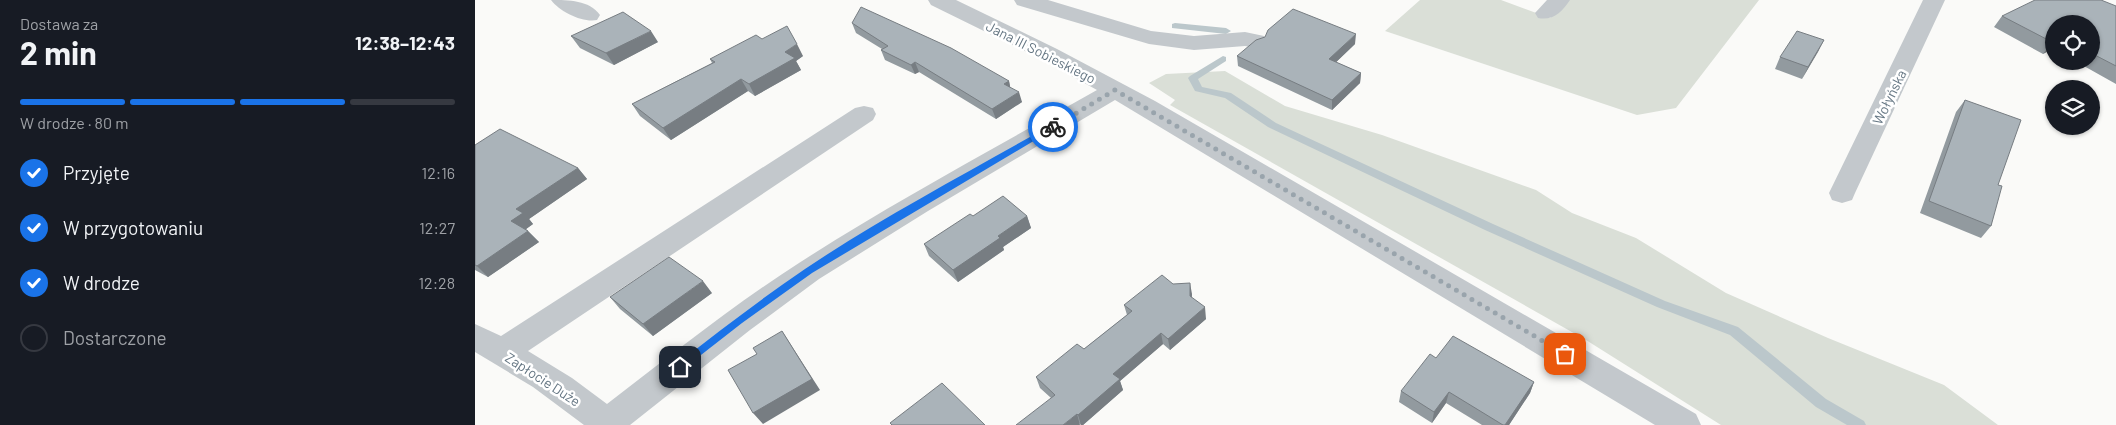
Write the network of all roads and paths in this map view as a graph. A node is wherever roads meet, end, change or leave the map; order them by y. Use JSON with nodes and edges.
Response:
{"nodes":[{"id":1,"x":562,"y":0,"type":"edge"},
{"id":2,"x":939,"y":0,"type":"edge"},
{"id":3,"x":1025,"y":0,"type":"edge"},
{"id":4,"x":1934,"y":0,"type":"edge"},
{"id":5,"x":589,"y":15,"type":"dead end"},
{"id":6,"x":1256,"y":41,"type":"edge"},
{"id":7,"x":1115,"y":90,"type":"junction"},
{"id":8,"x":865,"y":114,"type":"dead end"},
{"id":9,"x":1842,"y":193,"type":"dead end"},
{"id":10,"x":488,"y":344,"type":"edge"},
{"id":11,"x":607,"y":425,"type":"edge"},
{"id":12,"x":1684,"y":425,"type":"edge"}],
"edges":[{"from":1,"to":5,"type":"street"},
{"from":2,"to":7,"type":"street","name":"Jana III Sobieskiego"},
{"from":3,"to":6,"type":"street"},
{"from":4,"to":9,"type":"street","name":"Wołyńska"},
{"from":7,"to":11,"type":"street"},
{"from":7,"to":12,"type":"street","name":"Jana III Sobieskiego"},
{"from":8,"to":10,"type":"street"},
{"from":10,"to":11,"type":"street","name":"Zapłocie Duże"}]}
